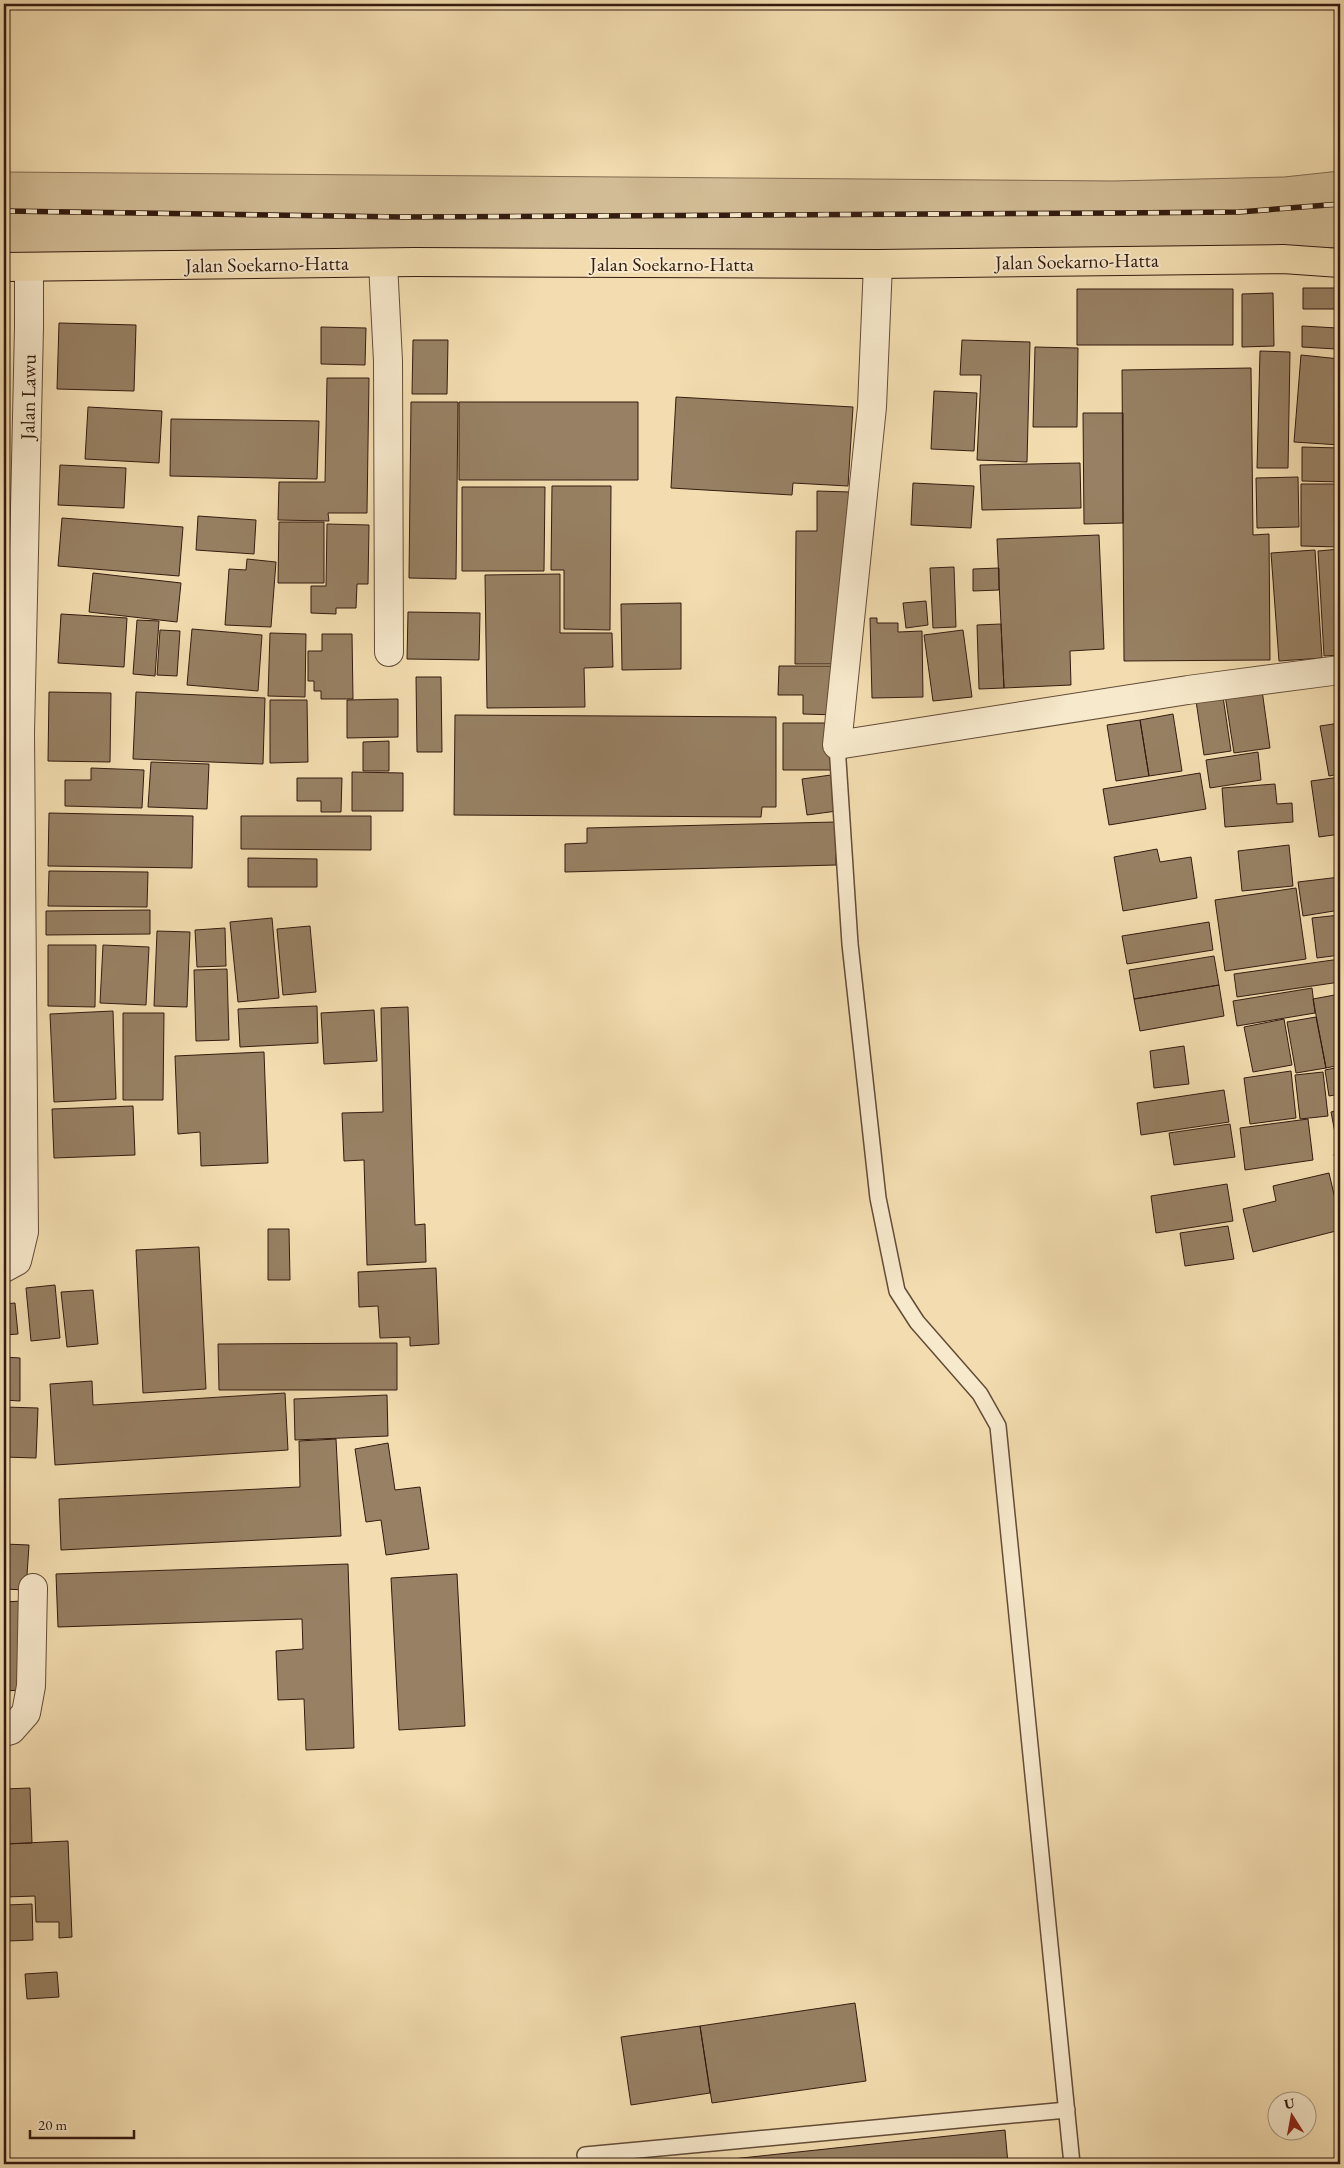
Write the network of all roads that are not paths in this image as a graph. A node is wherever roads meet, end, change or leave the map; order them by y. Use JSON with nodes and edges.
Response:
{"nodes":[{"id":1,"x":383,"y":263,"type":"junction"},
{"id":2,"x":1340,"y":263,"type":"edge"},
{"id":3,"x":878,"y":264,"type":"junction"},
{"id":4,"x":16,"y":267,"type":"edge"},
{"id":5,"x":389,"y":652,"type":"dead end"},
{"id":6,"x":1340,"y":670,"type":"edge"},
{"id":7,"x":836,"y":745,"type":"junction"},
{"id":8,"x":4,"y":1268,"type":"edge"},
{"id":9,"x":33,"y":1588,"type":"dead end"},
{"id":10,"x":4,"y":1732,"type":"edge"},
{"id":11,"x":1068,"y":2110,"type":"junction"},
{"id":12,"x":585,"y":2155,"type":"dead end"},
{"id":13,"x":1072,"y":2164,"type":"edge"}],
"edges":[{"from":1,"to":3,"type":"highway","name":"Jalan Soekarno-Hatta"},
{"from":1,"to":4,"type":"highway","name":"Jalan Soekarno-Hatta"},
{"from":1,"to":5,"type":"street"},
{"from":2,"to":3,"type":"highway","name":"Jalan Soekarno-Hatta"},
{"from":3,"to":7,"type":"street"},
{"from":4,"to":8,"type":"street","name":"Jalan Lawu"},
{"from":6,"to":7,"type":"street"},
{"from":7,"to":11,"type":"lane"},
{"from":9,"to":10,"type":"street"},
{"from":11,"to":12,"type":"lane"},
{"from":11,"to":13,"type":"lane"}]}
